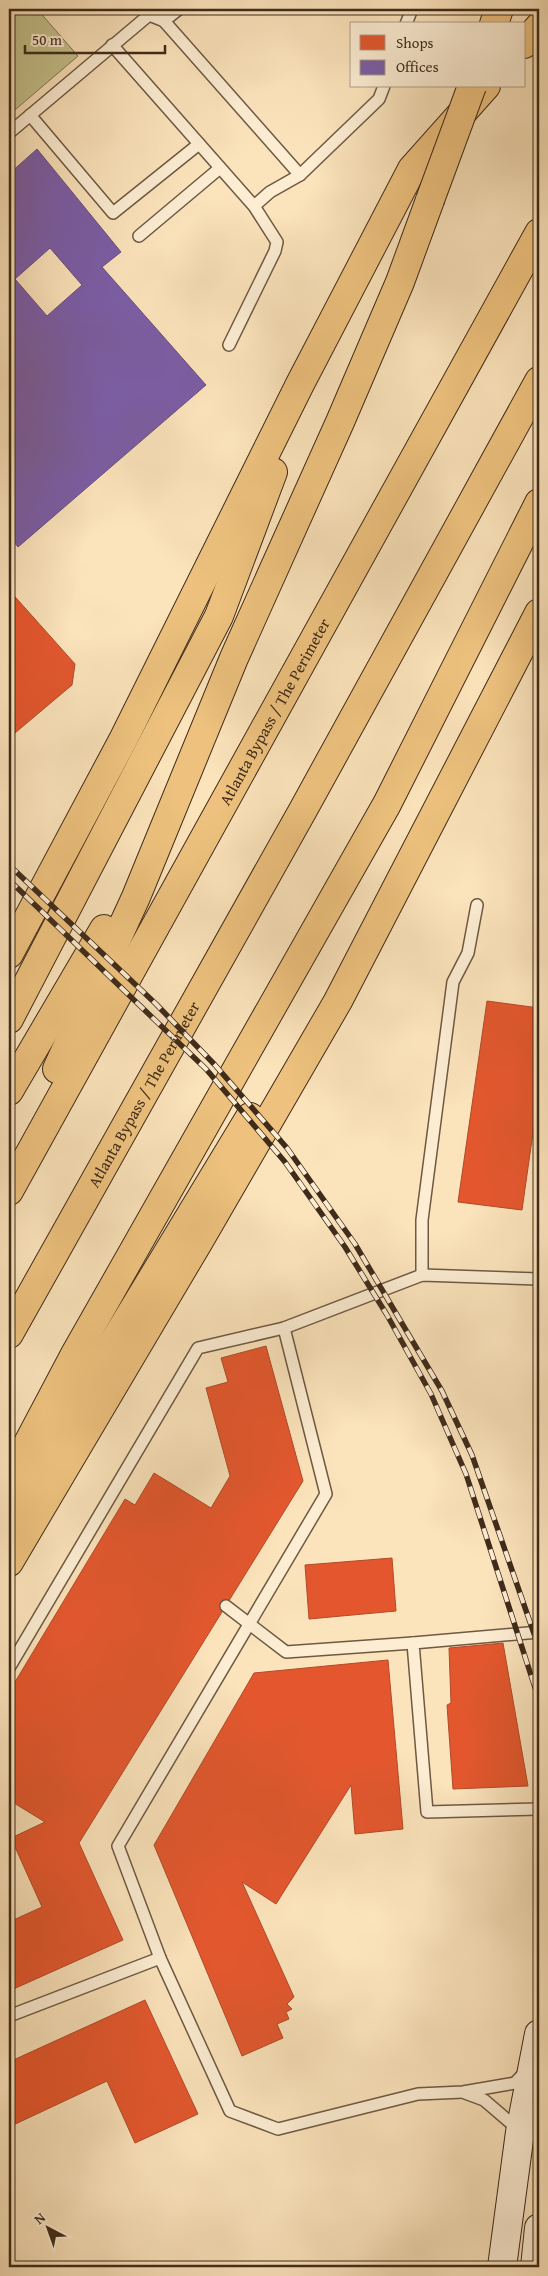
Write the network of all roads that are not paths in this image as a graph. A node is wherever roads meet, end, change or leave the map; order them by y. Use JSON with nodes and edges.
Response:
{"nodes":[{"id":1,"x":179,"y":9,"type":"edge"},
{"id":2,"x":412,"y":9,"type":"edge"},
{"id":3,"x":499,"y":9,"type":"edge"},
{"id":4,"x":164,"y":21,"type":"junction"},
{"id":5,"x":407,"y":22,"type":"edge"},
{"id":6,"x":495,"y":22,"type":"edge"},
{"id":7,"x":539,"y":28,"type":"edge"},
{"id":8,"x":526,"y":42,"type":"edge"},
{"id":9,"x":112,"y":44,"type":"junction"},
{"id":10,"x":383,"y":88,"type":"edge"},
{"id":11,"x":471,"y":88,"type":"edge"},
{"id":12,"x":484,"y":88,"type":"edge"},
{"id":13,"x":30,"y":115,"type":"junction"},
{"id":14,"x":9,"y":134,"type":"edge"},
{"id":15,"x":199,"y":144,"type":"junction"},
{"id":16,"x":220,"y":168,"type":"junction"},
{"id":17,"x":300,"y":175,"type":"junction"},
{"id":18,"x":254,"y":206,"type":"junction"},
{"id":19,"x":539,"y":233,"type":"edge"},
{"id":20,"x":139,"y":236,"type":"dead end"},
{"id":21,"x":229,"y":345,"type":"dead end"},
{"id":22,"x":539,"y":381,"type":"edge"},
{"id":23,"x":300,"y":384,"type":"junction"},
{"id":24,"x":539,"y":503,"type":"edge"},
{"id":25,"x":539,"y":613,"type":"edge"},
{"id":26,"x":456,"y":776,"type":"junction"},
{"id":27,"x":168,"y":820,"type":"junction"},
{"id":28,"x":477,"y":905,"type":"dead end"},
{"id":29,"x":9,"y":954,"type":"edge"},
{"id":30,"x":9,"y":1019,"type":"edge"},
{"id":31,"x":9,"y":1091,"type":"edge"},
{"id":32,"x":33,"y":1147,"type":"junction"},
{"id":33,"x":9,"y":1191,"type":"edge"},
{"id":34,"x":422,"y":1275,"type":"junction"},
{"id":35,"x":539,"y":1280,"type":"edge"},
{"id":36,"x":284,"y":1328,"type":"junction"},
{"id":37,"x":9,"y":1334,"type":"edge"},
{"id":38,"x":9,"y":1479,"type":"edge"},
{"id":39,"x":9,"y":1515,"type":"edge"},
{"id":40,"x":9,"y":1562,"type":"edge"},
{"id":41,"x":226,"y":1606,"type":"dead end"},
{"id":42,"x":251,"y":1623,"type":"junction"},
{"id":43,"x":539,"y":1632,"type":"edge"},
{"id":44,"x":413,"y":1643,"type":"junction"},
{"id":45,"x":9,"y":1668,"type":"edge"},
{"id":46,"x":539,"y":1809,"type":"edge"},
{"id":47,"x":160,"y":1958,"type":"junction"},
{"id":48,"x":9,"y":2016,"type":"edge"},
{"id":49,"x":539,"y":2034,"type":"edge"},
{"id":50,"x":532,"y":2065,"type":"junction"},
{"id":51,"x":463,"y":2092,"type":"junction"},
{"id":52,"x":520,"y":2132,"type":"junction"},
{"id":53,"x":539,"y":2228,"type":"edge"},
{"id":54,"x":502,"y":2267,"type":"edge"},
{"id":55,"x":535,"y":2267,"type":"edge"}],
"edges":[{"from":1,"to":4,"type":"lane"},
{"from":2,"to":5,"type":"lane"},
{"from":3,"to":6,"type":"highway"},
{"from":4,"to":9,"type":"lane"},
{"from":4,"to":17,"type":"lane"},
{"from":7,"to":8,"type":"highway"},
{"from":9,"to":13,"type":"lane"},
{"from":9,"to":15,"type":"lane"},
{"from":10,"to":17,"type":"lane"},
{"from":11,"to":27,"type":"highway","bridge":true},
{"from":12,"to":23,"type":"highway"},
{"from":13,"to":14,"type":"lane"},
{"from":13,"to":15,"type":"lane"},
{"from":15,"to":16,"type":"lane"},
{"from":16,"to":18,"type":"lane"},
{"from":16,"to":20,"type":"lane"},
{"from":17,"to":18,"type":"lane"},
{"from":18,"to":21,"type":"lane"},
{"from":19,"to":32,"type":"highway","name":"Atlanta Bypass / The Perimeter"},
{"from":22,"to":37,"type":"highway","name":"Atlanta Bypass / The Perimeter"},
{"from":23,"to":29,"type":"highway"},
{"from":23,"to":30,"type":"highway"},
{"from":24,"to":38,"type":"highway"},
{"from":25,"to":26,"type":"highway"},
{"from":26,"to":39,"type":"highway"},
{"from":26,"to":40,"type":"highway"},
{"from":27,"to":31,"type":"highway"},
{"from":27,"to":32,"type":"highway"},
{"from":28,"to":34,"type":"lane"},
{"from":32,"to":33,"type":"highway","name":"Atlanta Bypass / The Perimeter"},
{"from":34,"to":35,"type":"lane"},
{"from":34,"to":36,"type":"lane"},
{"from":36,"to":42,"type":"lane"},
{"from":36,"to":45,"type":"lane"},
{"from":41,"to":42,"type":"lane"},
{"from":42,"to":44,"type":"lane"},
{"from":42,"to":47,"type":"lane"},
{"from":43,"to":44,"type":"lane"},
{"from":44,"to":46,"type":"lane"},
{"from":47,"to":48,"type":"lane"},
{"from":47,"to":51,"type":"lane"},
{"from":49,"to":50,"type":"street"},
{"from":50,"to":51,"type":"lane"},
{"from":50,"to":52,"type":"street"},
{"from":51,"to":52,"type":"lane"},
{"from":52,"to":54,"type":"street"},
{"from":53,"to":55,"type":"street"}]}
